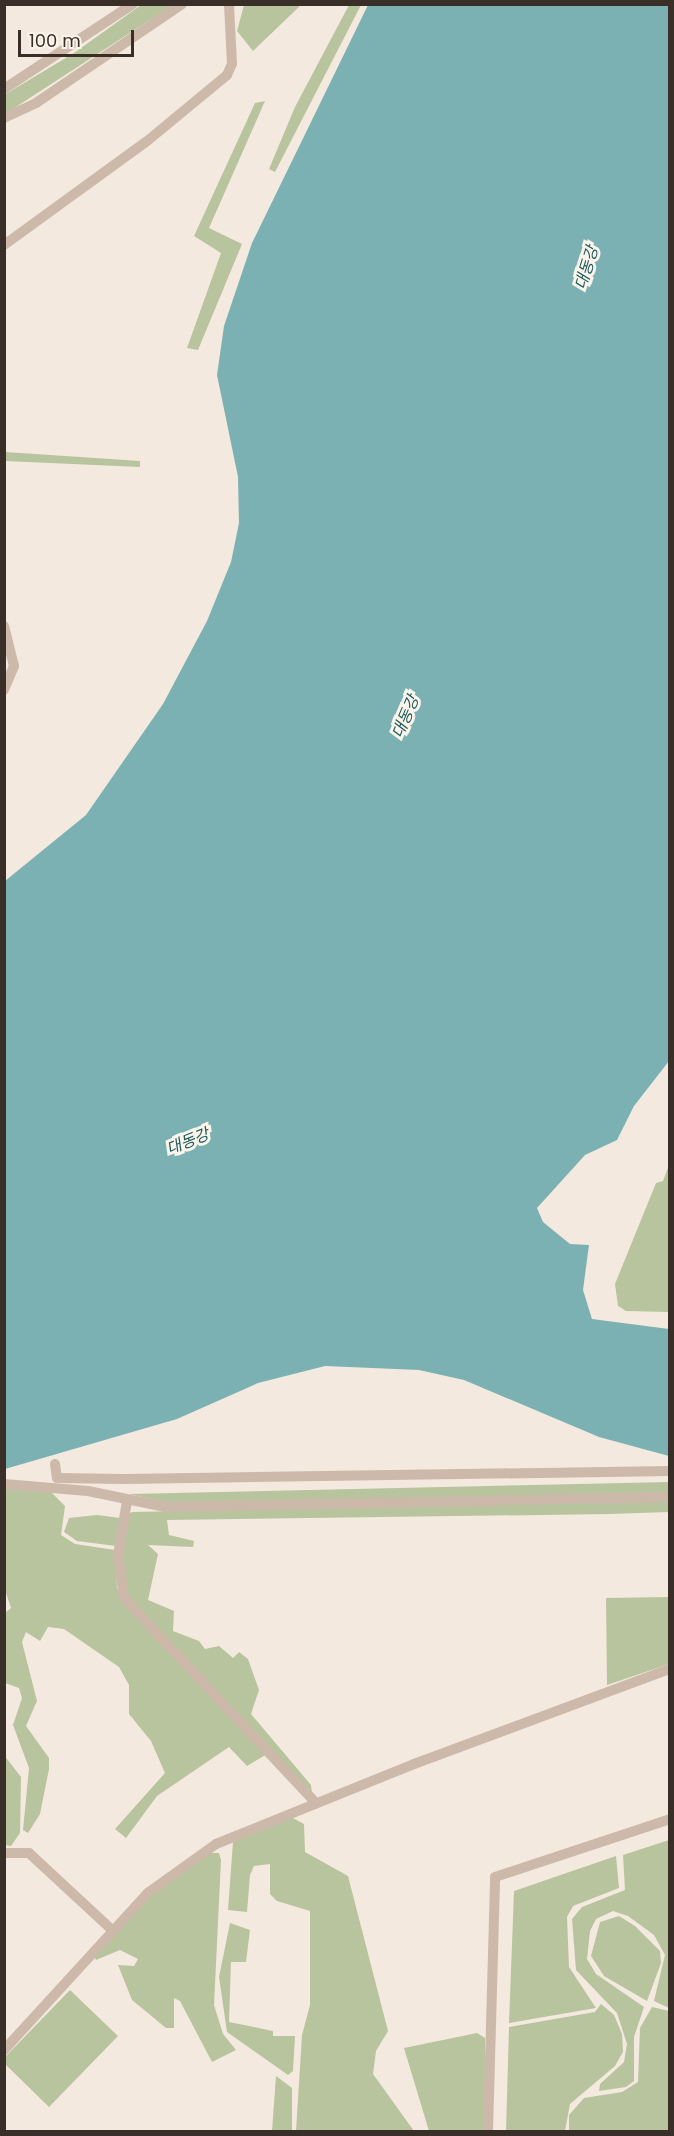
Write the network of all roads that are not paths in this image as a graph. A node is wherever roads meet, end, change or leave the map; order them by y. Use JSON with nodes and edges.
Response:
{"nodes":[{"id":1,"x":133,"y":4,"type":"edge"},
{"id":2,"x":182,"y":4,"type":"edge"},
{"id":3,"x":229,"y":4,"type":"edge"},
{"id":4,"x":4,"y":89,"type":"edge"},
{"id":5,"x":4,"y":118,"type":"edge"},
{"id":6,"x":4,"y":245,"type":"edge"},
{"id":7,"x":4,"y":626,"type":"edge"},
{"id":8,"x":4,"y":690,"type":"edge"},
{"id":9,"x":55,"y":1464,"type":"dead end"},
{"id":10,"x":669,"y":1472,"type":"edge"},
{"id":11,"x":4,"y":1484,"type":"edge"},
{"id":12,"x":669,"y":1497,"type":"edge"},
{"id":13,"x":127,"y":1501,"type":"junction"},
{"id":14,"x":669,"y":1669,"type":"edge"},
{"id":15,"x":316,"y":1803,"type":"junction"},
{"id":16,"x":669,"y":1819,"type":"edge"},
{"id":17,"x":4,"y":1853,"type":"edge"},
{"id":18,"x":111,"y":1929,"type":"junction"},
{"id":19,"x":4,"y":2050,"type":"edge"},
{"id":20,"x":488,"y":2132,"type":"edge"}],
"edges":[{"from":1,"to":4,"type":"street"},
{"from":2,"to":5,"type":"street"},
{"from":3,"to":6,"type":"street"},
{"from":7,"to":8,"type":"street"},
{"from":9,"to":10,"type":"street"},
{"from":11,"to":13,"type":"street"},
{"from":12,"to":13,"type":"street"},
{"from":13,"to":15,"type":"street"},
{"from":14,"to":15,"type":"street"},
{"from":15,"to":18,"type":"street"},
{"from":16,"to":20,"type":"street"},
{"from":17,"to":18,"type":"street"},
{"from":18,"to":19,"type":"street"}]}
